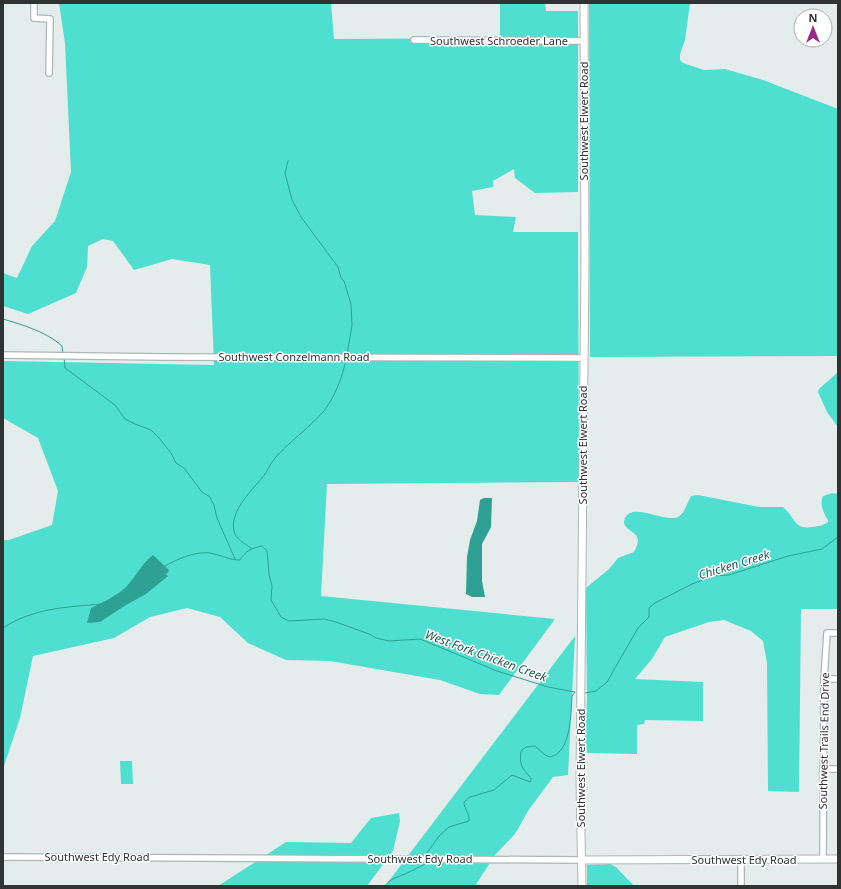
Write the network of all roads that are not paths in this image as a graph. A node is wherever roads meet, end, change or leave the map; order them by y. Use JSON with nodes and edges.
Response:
{"nodes":[{"id":1,"x":34,"y":3,"type":"edge"},
{"id":2,"x":584,"y":3,"type":"edge"},
{"id":3,"x":414,"y":40,"type":"dead end"},
{"id":4,"x":584,"y":41,"type":"junction"},
{"id":5,"x":49,"y":73,"type":"dead end"},
{"id":6,"x":3,"y":355,"type":"edge"},
{"id":7,"x":584,"y":358,"type":"junction"},
{"id":8,"x":838,"y":633,"type":"edge"},
{"id":9,"x":824,"y":679,"type":"junction"},
{"id":10,"x":838,"y":679,"type":"edge"},
{"id":11,"x":823,"y":769,"type":"junction"},
{"id":12,"x":838,"y":769,"type":"edge"},
{"id":13,"x":3,"y":857,"type":"edge"},
{"id":14,"x":823,"y":859,"type":"junction"},
{"id":15,"x":838,"y":859,"type":"edge"},
{"id":16,"x":581,"y":860,"type":"junction"},
{"id":17,"x":741,"y":860,"type":"junction"},
{"id":18,"x":582,"y":886,"type":"edge"},
{"id":19,"x":741,"y":886,"type":"edge"}],
"edges":[{"from":1,"to":5,"type":"street"},
{"from":2,"to":4,"type":"main road","name":"Southwest Elwert Road"},
{"from":3,"to":4,"type":"street","name":"Southwest Schroeder Lane"},
{"from":4,"to":7,"type":"main road","name":"Southwest Elwert Road"},
{"from":6,"to":7,"type":"street","name":"Southwest Conzelmann Road"},
{"from":7,"to":16,"type":"main road","name":"Southwest Elwert Road"},
{"from":8,"to":9,"type":"street","name":"Southwest Trails End Drive"},
{"from":9,"to":10,"type":"street"},
{"from":9,"to":11,"type":"street","name":"Southwest Trails End Drive"},
{"from":11,"to":12,"type":"street"},
{"from":11,"to":14,"type":"street","name":"Southwest Trails End Drive"},
{"from":13,"to":16,"type":"street","name":"Southwest Edy Road"},
{"from":14,"to":15,"type":"main road","name":"Southwest Edy Road"},
{"from":14,"to":17,"type":"main road","name":"Southwest Edy Road"},
{"from":16,"to":17,"type":"main road","name":"Southwest Edy Road"},
{"from":16,"to":18,"type":"main road","name":"Southwest Elwert Road"},
{"from":17,"to":19,"type":"street"}]}
